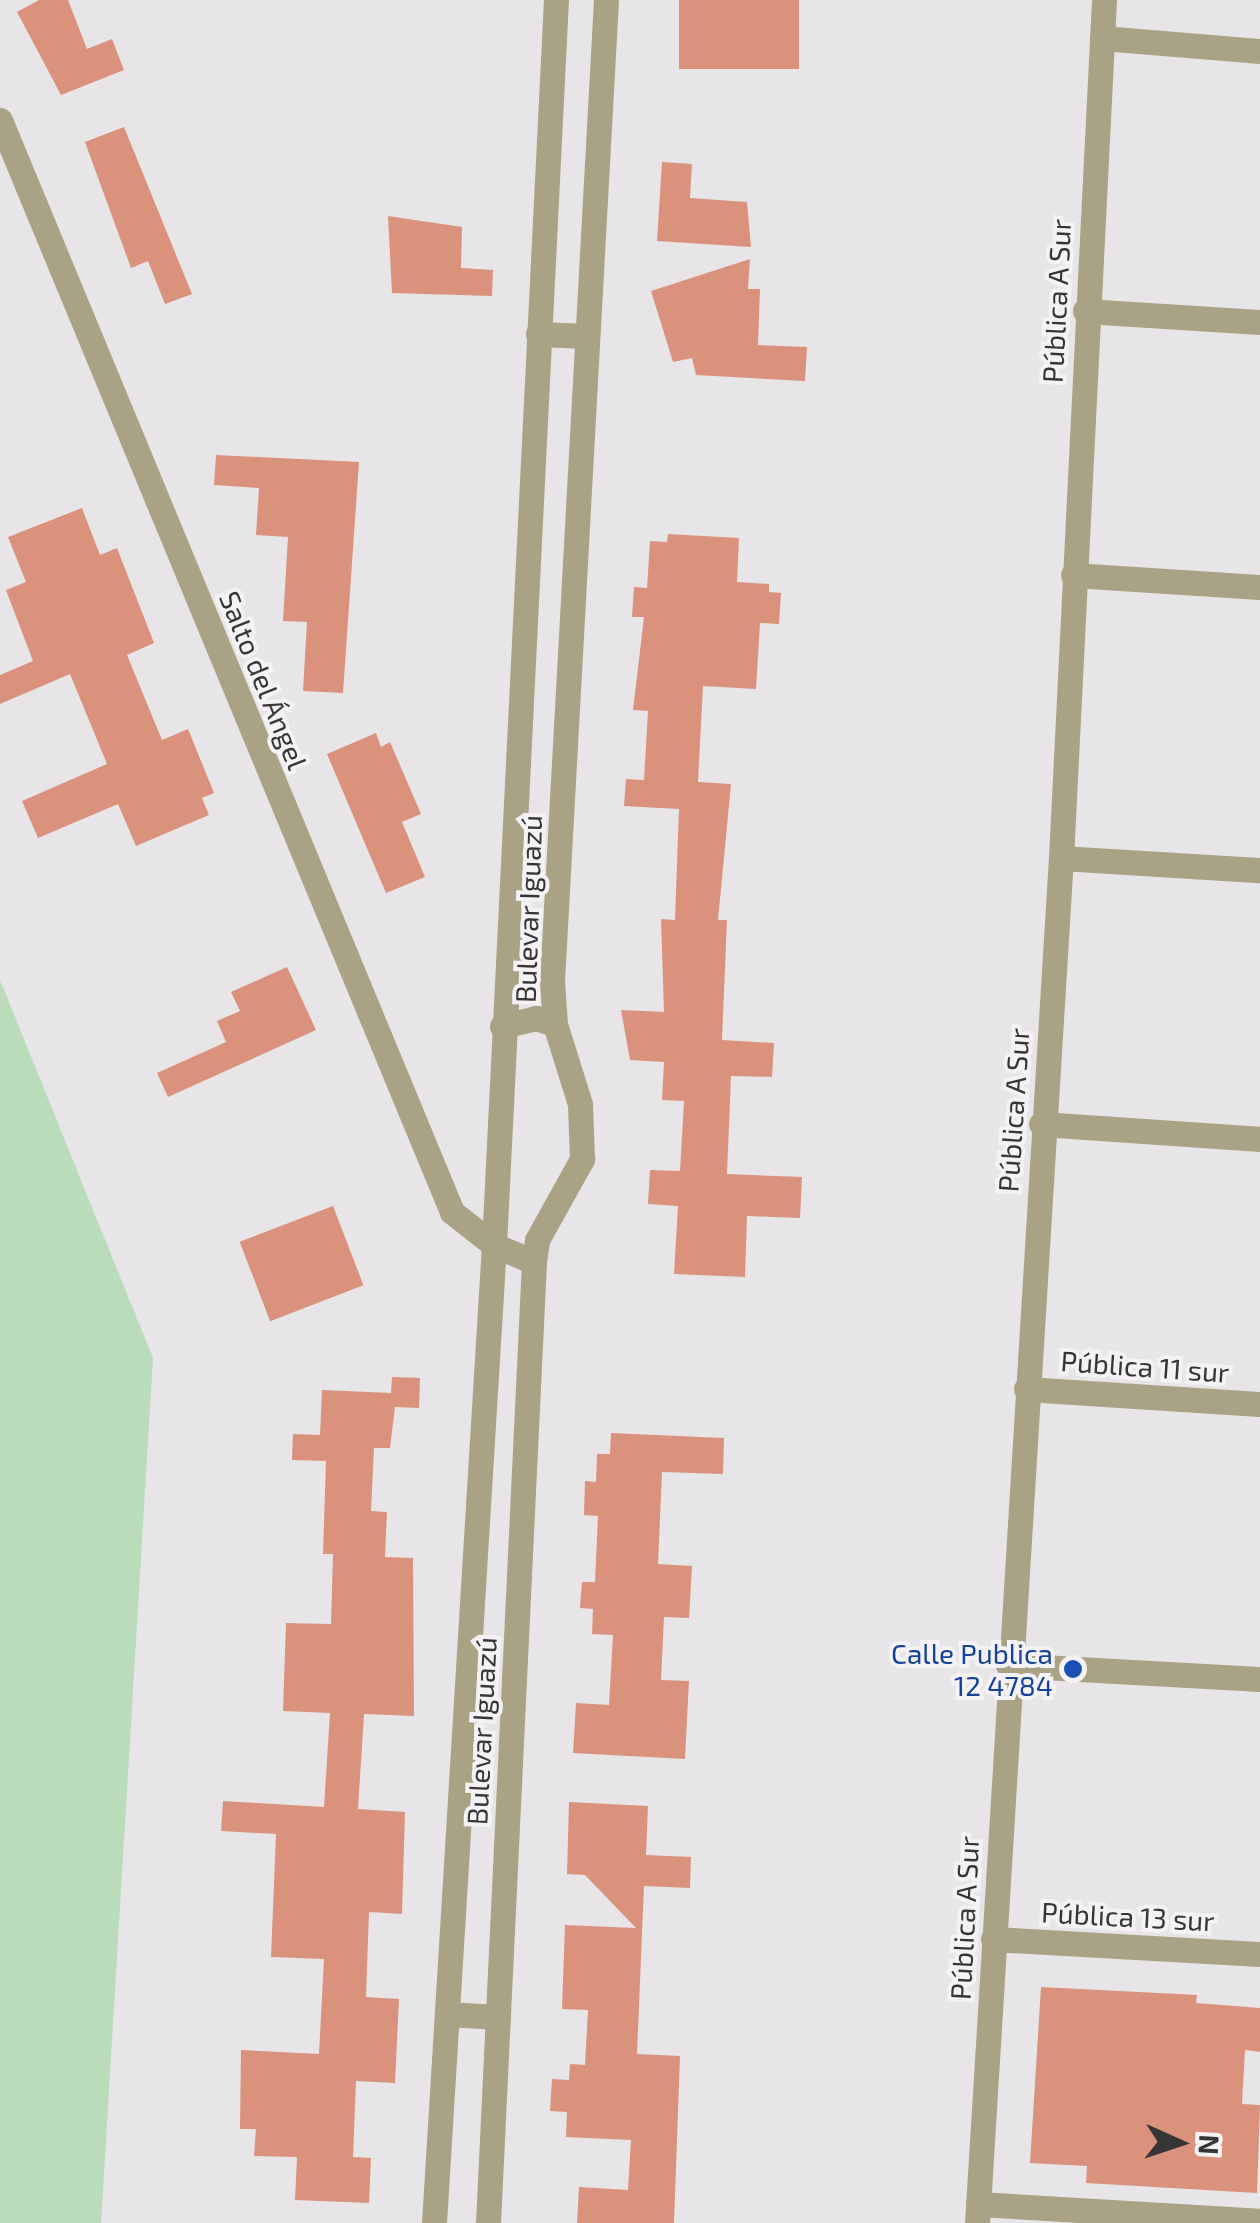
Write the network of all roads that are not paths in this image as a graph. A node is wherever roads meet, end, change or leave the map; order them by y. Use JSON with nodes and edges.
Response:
{"nodes":[{"id":1,"x":556,"y":0,"type":"edge"},
{"id":2,"x":606,"y":0,"type":"edge"},
{"id":3,"x":1104,"y":0,"type":"edge"},
{"id":4,"x":1102,"y":38,"type":"junction"},
{"id":5,"x":1260,"y":51,"type":"edge"},
{"id":6,"x":0,"y":120,"type":"edge"},
{"id":7,"x":1084,"y":311,"type":"junction"},
{"id":8,"x":1260,"y":322,"type":"edge"},
{"id":9,"x":538,"y":334,"type":"junction"},
{"id":10,"x":588,"y":336,"type":"junction"},
{"id":11,"x":1074,"y":575,"type":"junction"},
{"id":12,"x":1260,"y":586,"type":"edge"},
{"id":13,"x":1061,"y":858,"type":"junction"},
{"id":14,"x":1260,"y":870,"type":"edge"},
{"id":15,"x":555,"y":1024,"type":"junction"},
{"id":16,"x":502,"y":1026,"type":"junction"},
{"id":17,"x":1041,"y":1124,"type":"junction"},
{"id":18,"x":1260,"y":1139,"type":"edge"},
{"id":19,"x":494,"y":1245,"type":"junction"},
{"id":20,"x":534,"y":1262,"type":"junction"},
{"id":21,"x":1026,"y":1389,"type":"junction"},
{"id":22,"x":1260,"y":1404,"type":"edge"},
{"id":23,"x":1008,"y":1665,"type":"junction"},
{"id":24,"x":1260,"y":1679,"type":"edge"},
{"id":25,"x":993,"y":1939,"type":"junction"},
{"id":26,"x":1260,"y":1954,"type":"edge"},
{"id":27,"x":447,"y":2014,"type":"junction"},
{"id":28,"x":498,"y":2017,"type":"junction"},
{"id":29,"x":977,"y":2214,"type":"edge"},
{"id":30,"x":1260,"y":2221,"type":"edge"},
{"id":31,"x":434,"y":2223,"type":"edge"},
{"id":32,"x":488,"y":2223,"type":"edge"}],
"edges":[{"from":1,"to":9,"type":"street","name":"Bulevar Iguazú"},
{"from":2,"to":10,"type":"street","name":"Bulevar Iguazú"},
{"from":3,"to":4,"type":"street","name":"Pública A Sur"},
{"from":4,"to":5,"type":"street"},
{"from":4,"to":7,"type":"street","name":"Pública A Sur"},
{"from":6,"to":19,"type":"street","name":"Salto del Ángel"},
{"from":7,"to":8,"type":"street"},
{"from":7,"to":11,"type":"street","name":"Pública A Sur"},
{"from":9,"to":10,"type":"street"},
{"from":9,"to":16,"type":"street","name":"Bulevar Iguazú"},
{"from":10,"to":15,"type":"street","name":"Bulevar Iguazú"},
{"from":11,"to":12,"type":"street"},
{"from":11,"to":13,"type":"street","name":"Pública A Sur"},
{"from":13,"to":14,"type":"street"},
{"from":13,"to":17,"type":"street","name":"Pública A Sur"},
{"from":15,"to":16,"type":"street"},
{"from":15,"to":20,"type":"street","name":"Bulevar Iguazú"},
{"from":16,"to":19,"type":"street","name":"Bulevar Iguazú"},
{"from":17,"to":18,"type":"street"},
{"from":17,"to":21,"type":"street","name":"Pública A Sur"},
{"from":19,"to":20,"type":"street","name":"Salto del Ángel"},
{"from":19,"to":27,"type":"street","name":"Bulevar Iguazú"},
{"from":20,"to":28,"type":"street","name":"Bulevar Iguazú"},
{"from":21,"to":22,"type":"street","name":"Pública 11 sur"},
{"from":21,"to":23,"type":"street","name":"Pública A Sur"},
{"from":23,"to":24,"type":"street"},
{"from":23,"to":25,"type":"street","name":"Pública A Sur"},
{"from":25,"to":26,"type":"street","name":"Pública 13 sur"},
{"from":25,"to":29,"type":"street","name":"Pública A Sur"},
{"from":27,"to":28,"type":"street"},
{"from":27,"to":31,"type":"street","name":"Bulevar Iguazú"},
{"from":28,"to":32,"type":"street","name":"Bulevar Iguazú"},
{"from":29,"to":30,"type":"street"}]}
